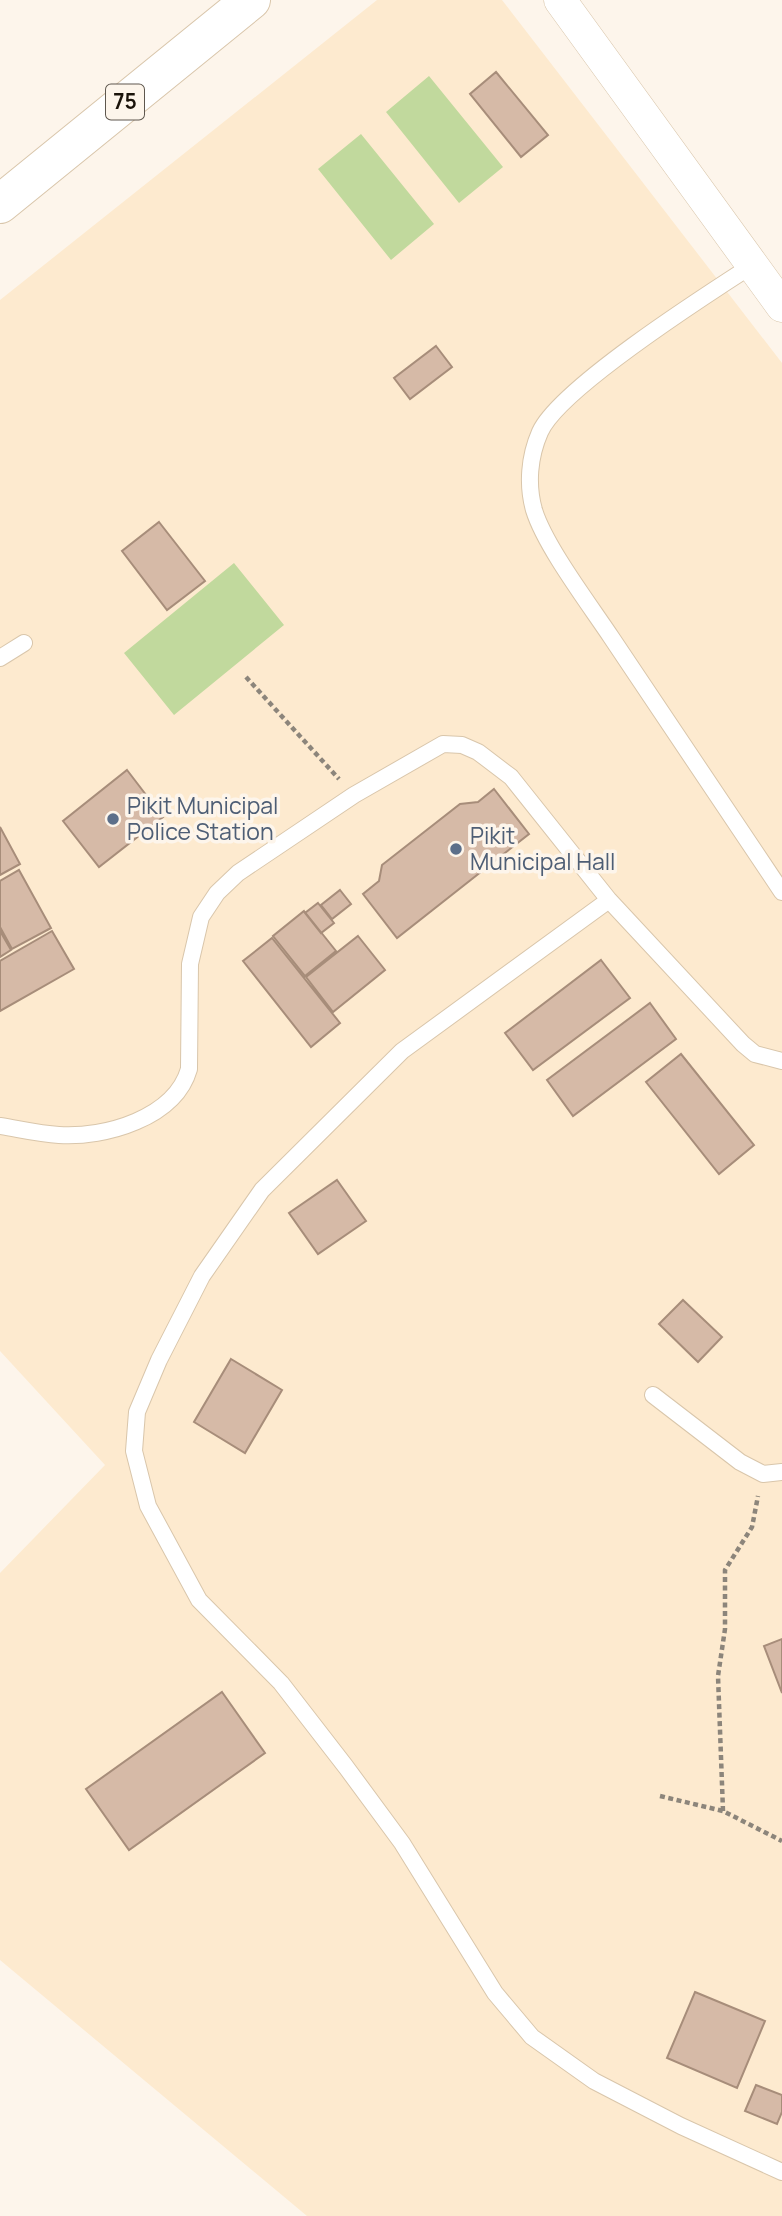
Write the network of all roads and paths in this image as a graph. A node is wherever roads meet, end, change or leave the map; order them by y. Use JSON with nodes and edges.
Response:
{"nodes":[{"id":1,"x":251,"y":0,"type":"edge"},
{"id":2,"x":560,"y":0,"type":"edge"},
{"id":3,"x":0,"y":204,"type":"edge"},
{"id":4,"x":751,"y":266,"type":"junction"},
{"id":5,"x":782,"y":306,"type":"edge"},
{"id":6,"x":24,"y":643,"type":"dead end"},
{"id":7,"x":0,"y":658,"type":"edge"},
{"id":8,"x":246,"y":677,"type":"dead end"},
{"id":9,"x":354,"y":795,"type":"junction"},
{"id":10,"x":782,"y":892,"type":"edge"},
{"id":11,"x":609,"y":900,"type":"junction"},
{"id":12,"x":782,"y":1061,"type":"edge"},
{"id":13,"x":0,"y":1126,"type":"edge"},
{"id":14,"x":653,"y":1395,"type":"dead end"},
{"id":15,"x":782,"y":1472,"type":"edge"},
{"id":16,"x":763,"y":1474,"type":"junction"},
{"id":17,"x":660,"y":1796,"type":"dead end"},
{"id":18,"x":723,"y":1811,"type":"junction"},
{"id":19,"x":782,"y":1841,"type":"edge"},
{"id":20,"x":782,"y":2172,"type":"edge"}],
"edges":[{"from":1,"to":3,"type":"highway","number":"75"},
{"from":2,"to":4,"type":"street"},
{"from":4,"to":5,"type":"street"},
{"from":4,"to":10,"type":"lane"},
{"from":6,"to":7,"type":"lane"},
{"from":8,"to":9,"type":"path"},
{"from":9,"to":11,"type":"lane"},
{"from":9,"to":13,"type":"lane"},
{"from":11,"to":12,"type":"lane"},
{"from":11,"to":20,"type":"lane"},
{"from":14,"to":16,"type":"lane"},
{"from":15,"to":16,"type":"lane"},
{"from":16,"to":18,"type":"path"},
{"from":17,"to":18,"type":"path"},
{"from":18,"to":19,"type":"path"}]}
